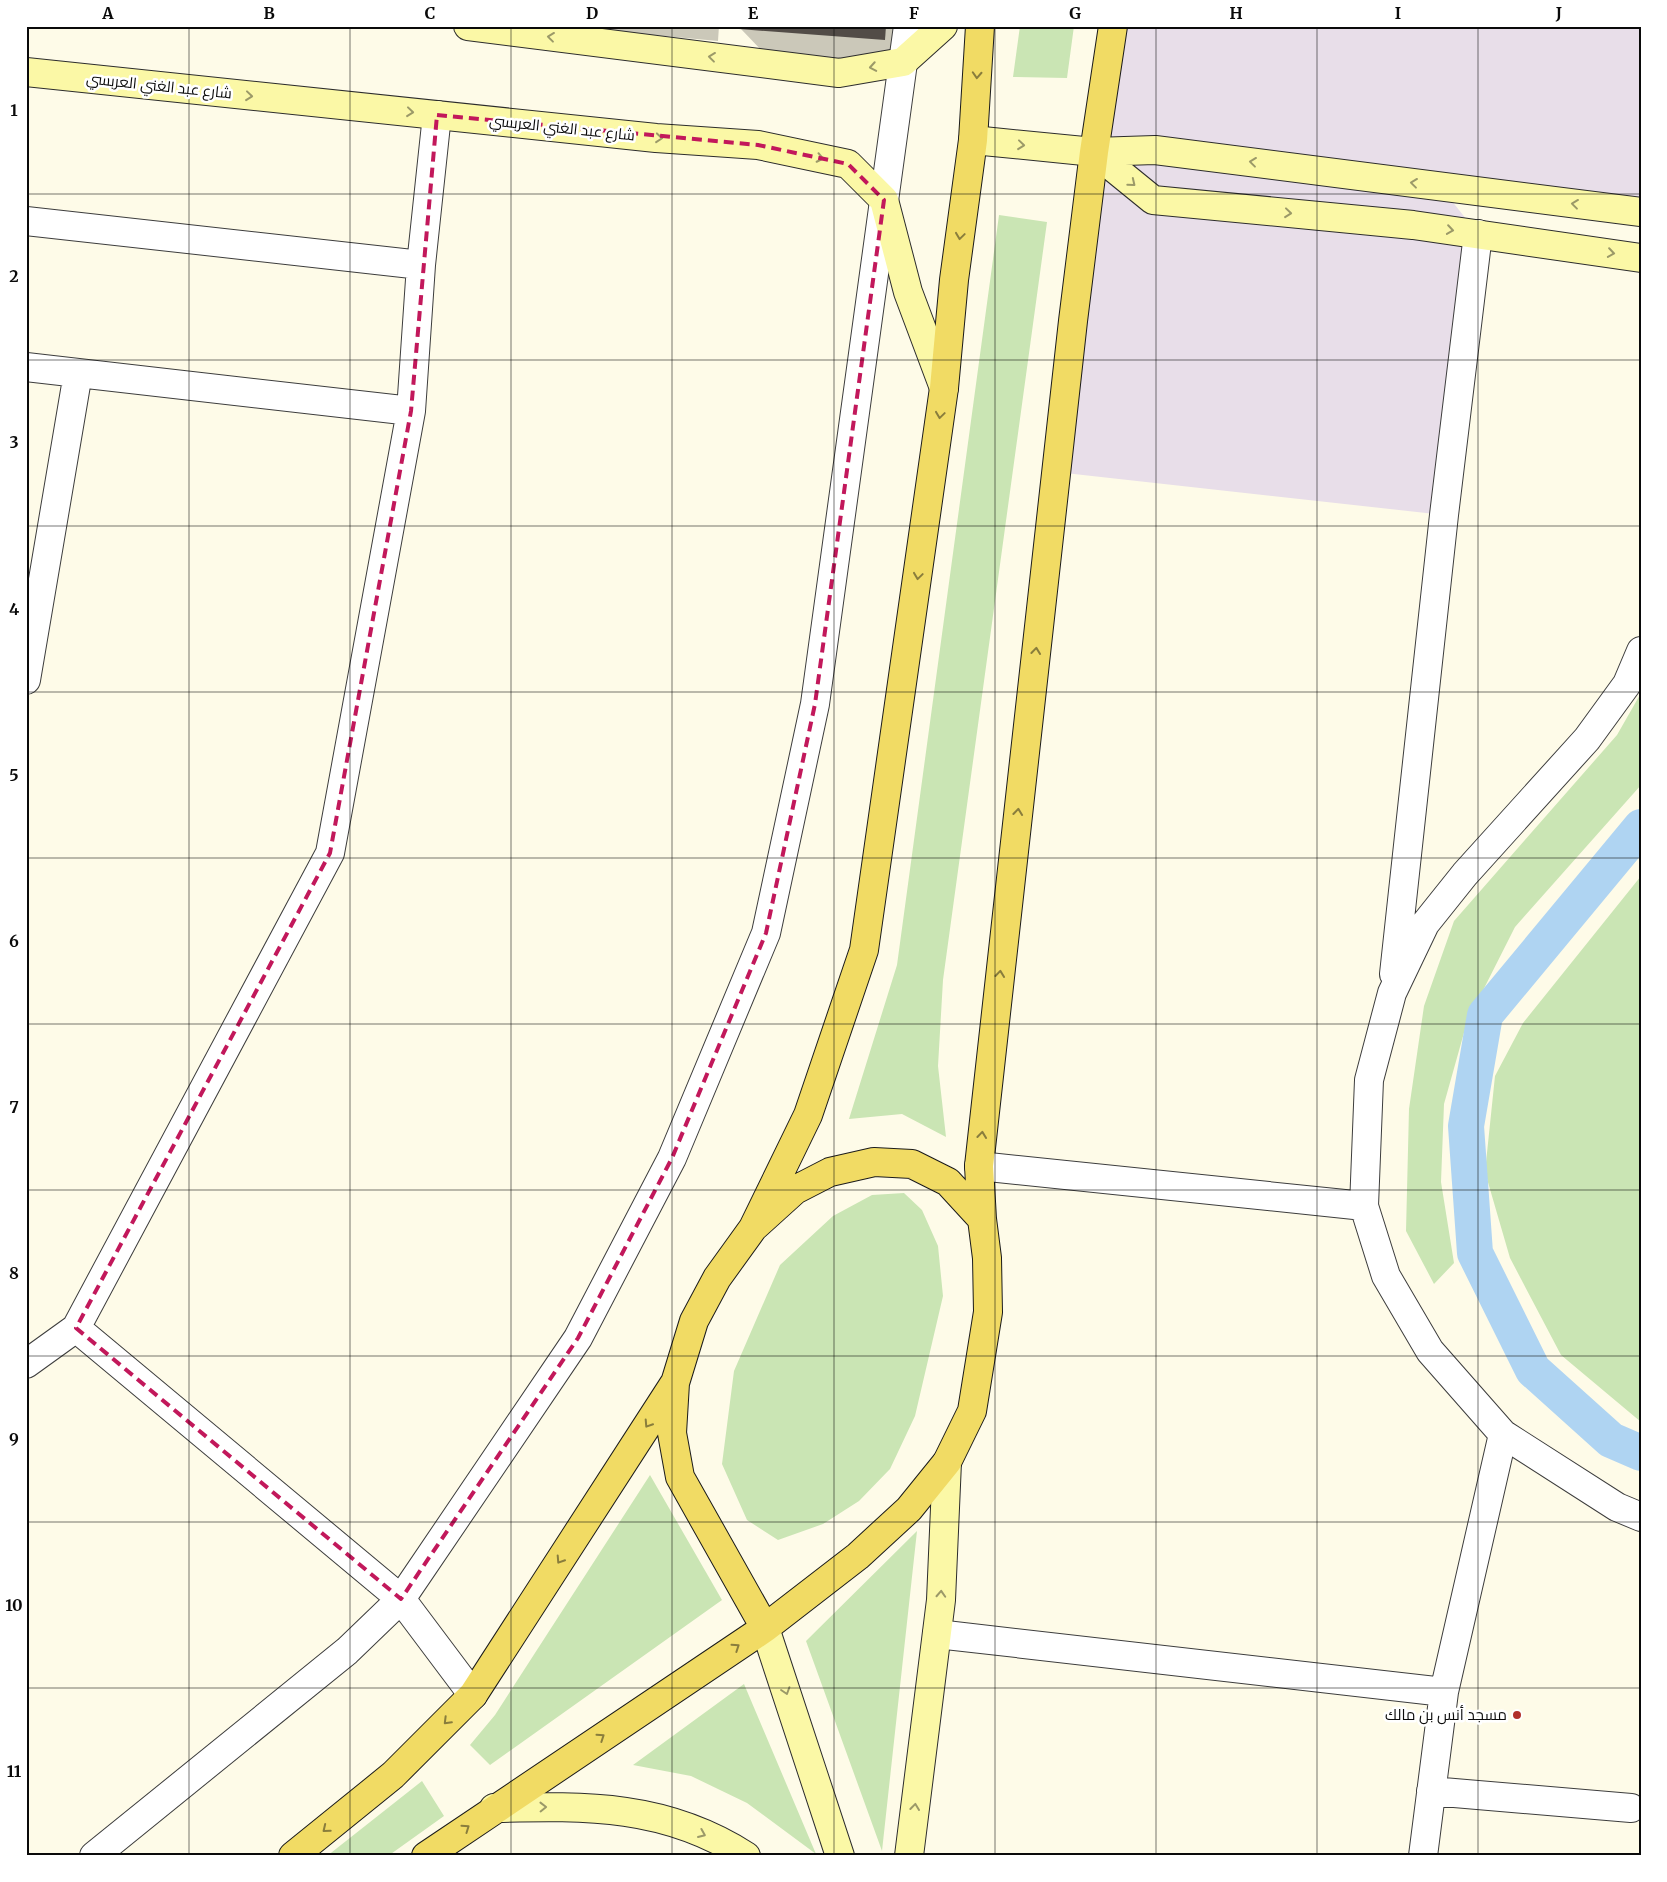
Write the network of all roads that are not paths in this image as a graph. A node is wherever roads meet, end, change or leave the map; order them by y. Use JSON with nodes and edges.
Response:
{"nodes":[{"id":1,"x":468,"y":26,"type":"edge"},
{"id":2,"x":908,"y":26,"type":"edge"},
{"id":3,"x":943,"y":26,"type":"edge"},
{"id":4,"x":980,"y":26,"type":"edge"},
{"id":5,"x":1113,"y":26,"type":"edge"},
{"id":6,"x":903,"y":62,"type":"junction"},
{"id":7,"x":26,"y":72,"type":"edge"},
{"id":8,"x":437,"y":115,"type":"junction"},
{"id":9,"x":973,"y":140,"type":"junction"},
{"id":10,"x":1094,"y":152,"type":"junction"},
{"id":11,"x":884,"y":200,"type":"junction"},
{"id":12,"x":1641,"y":212,"type":"edge"},
{"id":13,"x":26,"y":221,"type":"edge"},
{"id":14,"x":1478,"y":234,"type":"junction"},
{"id":15,"x":1641,"y":258,"type":"edge"},
{"id":16,"x":421,"y":264,"type":"junction"},
{"id":17,"x":26,"y":367,"type":"edge"},
{"id":18,"x":78,"y":373,"type":"junction"},
{"id":19,"x":944,"y":388,"type":"junction"},
{"id":20,"x":411,"y":411,"type":"junction"},
{"id":21,"x":1641,"y":651,"type":"edge"},
{"id":22,"x":26,"y":680,"type":"edge"},
{"id":23,"x":1392,"y":993,"type":"junction"},
{"id":24,"x":979,"y":1166,"type":"junction"},
{"id":25,"x":1364,"y":1206,"type":"junction"},
{"id":26,"x":982,"y":1219,"type":"junction"},
{"id":27,"x":752,"y":1228,"type":"junction"},
{"id":28,"x":76,"y":1328,"type":"junction"},
{"id":29,"x":26,"y":1364,"type":"edge"},
{"id":30,"x":675,"y":1383,"type":"junction"},
{"id":31,"x":1503,"y":1434,"type":"junction"},
{"id":32,"x":947,"y":1462,"type":"junction"},
{"id":33,"x":1641,"y":1517,"type":"edge"},
{"id":34,"x":402,"y":1599,"type":"junction"},
{"id":35,"x":765,"y":1628,"type":"junction"},
{"id":36,"x":937,"y":1634,"type":"junction"},
{"id":37,"x":1444,"y":1692,"type":"junction"},
{"id":38,"x":473,"y":1695,"type":"junction"},
{"id":39,"x":1432,"y":1791,"type":"junction"},
{"id":40,"x":494,"y":1808,"type":"junction"},
{"id":41,"x":1631,"y":1808,"type":"dead end"},
{"id":42,"x":94,"y":1856,"type":"edge"},
{"id":43,"x":293,"y":1856,"type":"edge"},
{"id":44,"x":426,"y":1856,"type":"edge"},
{"id":45,"x":746,"y":1856,"type":"edge"},
{"id":46,"x":840,"y":1856,"type":"edge"},
{"id":47,"x":909,"y":1856,"type":"edge"},
{"id":48,"x":1423,"y":1856,"type":"edge"}],
"edges":[{"from":6,"to":1,"type":"main road","one_way":true},
{"from":2,"to":6,"type":"street"},
{"from":3,"to":6,"type":"main road"},
{"from":4,"to":9,"type":"main road","one_way":true},
{"from":5,"to":10,"type":"main road"},
{"from":6,"to":11,"type":"street"},
{"from":7,"to":8,"type":"main road","name":"شارع عبد الغني العربسي","one_way":true},
{"from":8,"to":11,"type":"main road","name":"شارع عبد الغني العربسي","one_way":true},
{"from":8,"to":16,"type":"street"},
{"from":9,"to":10,"type":"main road","one_way":true},
{"from":9,"to":19,"type":"main road","one_way":true},
{"from":12,"to":10,"type":"main road","one_way":true},
{"from":10,"to":14,"type":"main road","one_way":true},
{"from":24,"to":10,"type":"main road","one_way":true},
{"from":11,"to":19,"type":"main road"},
{"from":11,"to":34,"type":"street"},
{"from":13,"to":16,"type":"street"},
{"from":14,"to":15,"type":"main road","one_way":true},
{"from":14,"to":23,"type":"street"},
{"from":16,"to":20,"type":"street"},
{"from":17,"to":18,"type":"street"},
{"from":18,"to":20,"type":"street"},
{"from":18,"to":22,"type":"street"},
{"from":19,"to":27,"type":"main road","one_way":true},
{"from":20,"to":28,"type":"street"},
{"from":21,"to":23,"type":"street"},
{"from":23,"to":25,"type":"street"},
{"from":24,"to":25,"type":"street"},
{"from":24,"to":26,"type":"main road"},
{"from":25,"to":31,"type":"street"},
{"from":26,"to":27,"type":"main road"},
{"from":26,"to":32,"type":"main road"},
{"from":27,"to":30,"type":"main road"},
{"from":28,"to":29,"type":"street"},
{"from":28,"to":34,"type":"street"},
{"from":30,"to":35,"type":"main road"},
{"from":30,"to":38,"type":"main road","one_way":true},
{"from":31,"to":33,"type":"street"},
{"from":31,"to":37,"type":"street"},
{"from":32,"to":35,"type":"main road"},
{"from":36,"to":32,"type":"main road","one_way":true},
{"from":34,"to":38,"type":"street"},
{"from":34,"to":42,"type":"street"},
{"from":40,"to":35,"type":"main road","one_way":true},
{"from":35,"to":46,"type":"main road","one_way":true},
{"from":36,"to":37,"type":"street"},
{"from":47,"to":36,"type":"main road","one_way":true},
{"from":37,"to":39,"type":"street"},
{"from":38,"to":43,"type":"main road","one_way":true},
{"from":39,"to":41,"type":"street"},
{"from":39,"to":48,"type":"street"},
{"from":44,"to":40,"type":"main road","one_way":true},
{"from":40,"to":45,"type":"main road","one_way":true}]}
